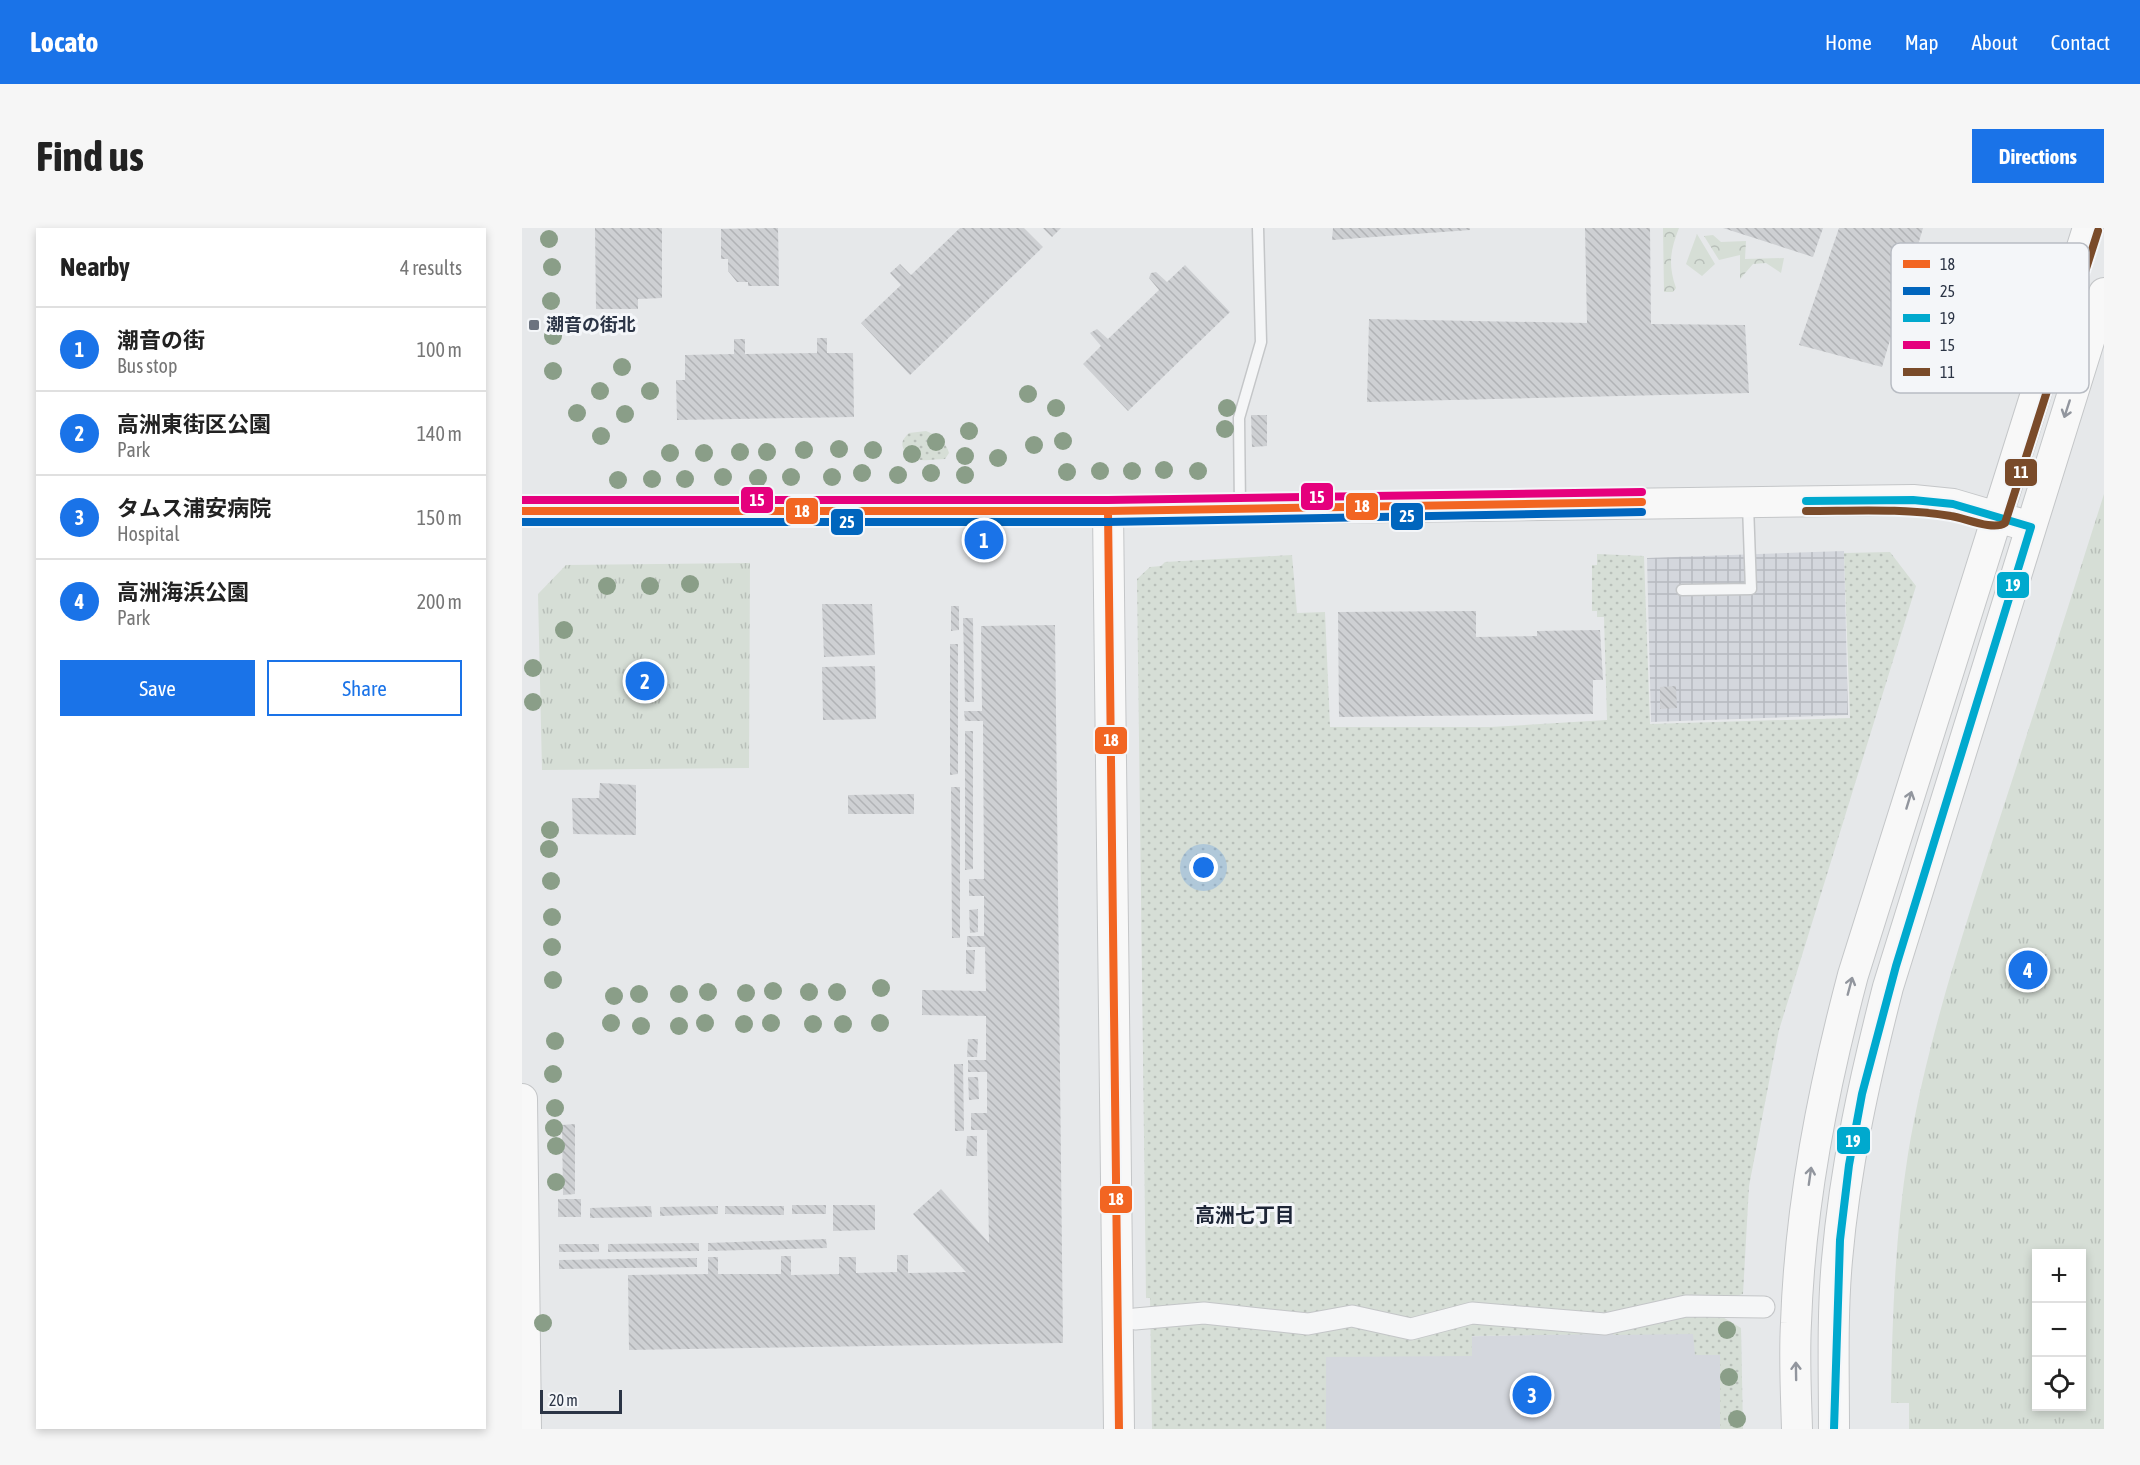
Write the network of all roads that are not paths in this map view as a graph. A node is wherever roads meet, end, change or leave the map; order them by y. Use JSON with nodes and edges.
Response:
{"nodes":[{"id":1,"x":1258,"y":228,"type":"edge"},
{"id":2,"x":2088,"y":228,"type":"edge"},
{"id":3,"x":2083,"y":243,"type":"edge"},
{"id":4,"x":2104,"y":293,"type":"edge"},
{"id":5,"x":2089,"y":341,"type":"edge"},
{"id":6,"x":2036,"y":393,"type":"edge"},
{"id":7,"x":2073,"y":393,"type":"edge"},
{"id":8,"x":1748,"y":501,"type":"junction"},
{"id":9,"x":1240,"y":508,"type":"junction"},
{"id":10,"x":522,"y":511,"type":"edge"},
{"id":11,"x":1108,"y":511,"type":"junction"},
{"id":12,"x":1998,"y":516,"type":"junction"},
{"id":13,"x":2031,"y":527,"type":"junction"},
{"id":14,"x":1682,"y":590,"type":"dead end"},
{"id":15,"x":522,"y":1099,"type":"edge"},
{"id":16,"x":1764,"y":1307,"type":"dead end"},
{"id":17,"x":1135,"y":1319,"type":"dead end"},
{"id":18,"x":524,"y":1331,"type":"edge"},
{"id":19,"x":526,"y":1429,"type":"edge"},
{"id":20,"x":1119,"y":1429,"type":"edge"},
{"id":21,"x":1797,"y":1429,"type":"edge"},
{"id":22,"x":1834,"y":1429,"type":"edge"}],
"edges":[{"from":1,"to":9,"type":"lane"},
{"from":2,"to":3,"type":"street"},
{"from":4,"to":5,"type":"street","one_way":true},
{"from":6,"to":12,"type":"street"},
{"from":7,"to":13,"type":"street","one_way":true},
{"from":8,"to":9,"type":"street"},
{"from":8,"to":12,"type":"street"},
{"from":8,"to":14,"type":"lane"},
{"from":9,"to":11,"type":"street"},
{"from":10,"to":11,"type":"street"},
{"from":11,"to":20,"type":"street"},
{"from":12,"to":13,"type":"street"},
{"from":21,"to":12,"type":"street","one_way":true},
{"from":13,"to":22,"type":"street"},
{"from":15,"to":18,"type":"street"},
{"from":16,"to":17,"type":"street"},
{"from":18,"to":19,"type":"street"}]}
